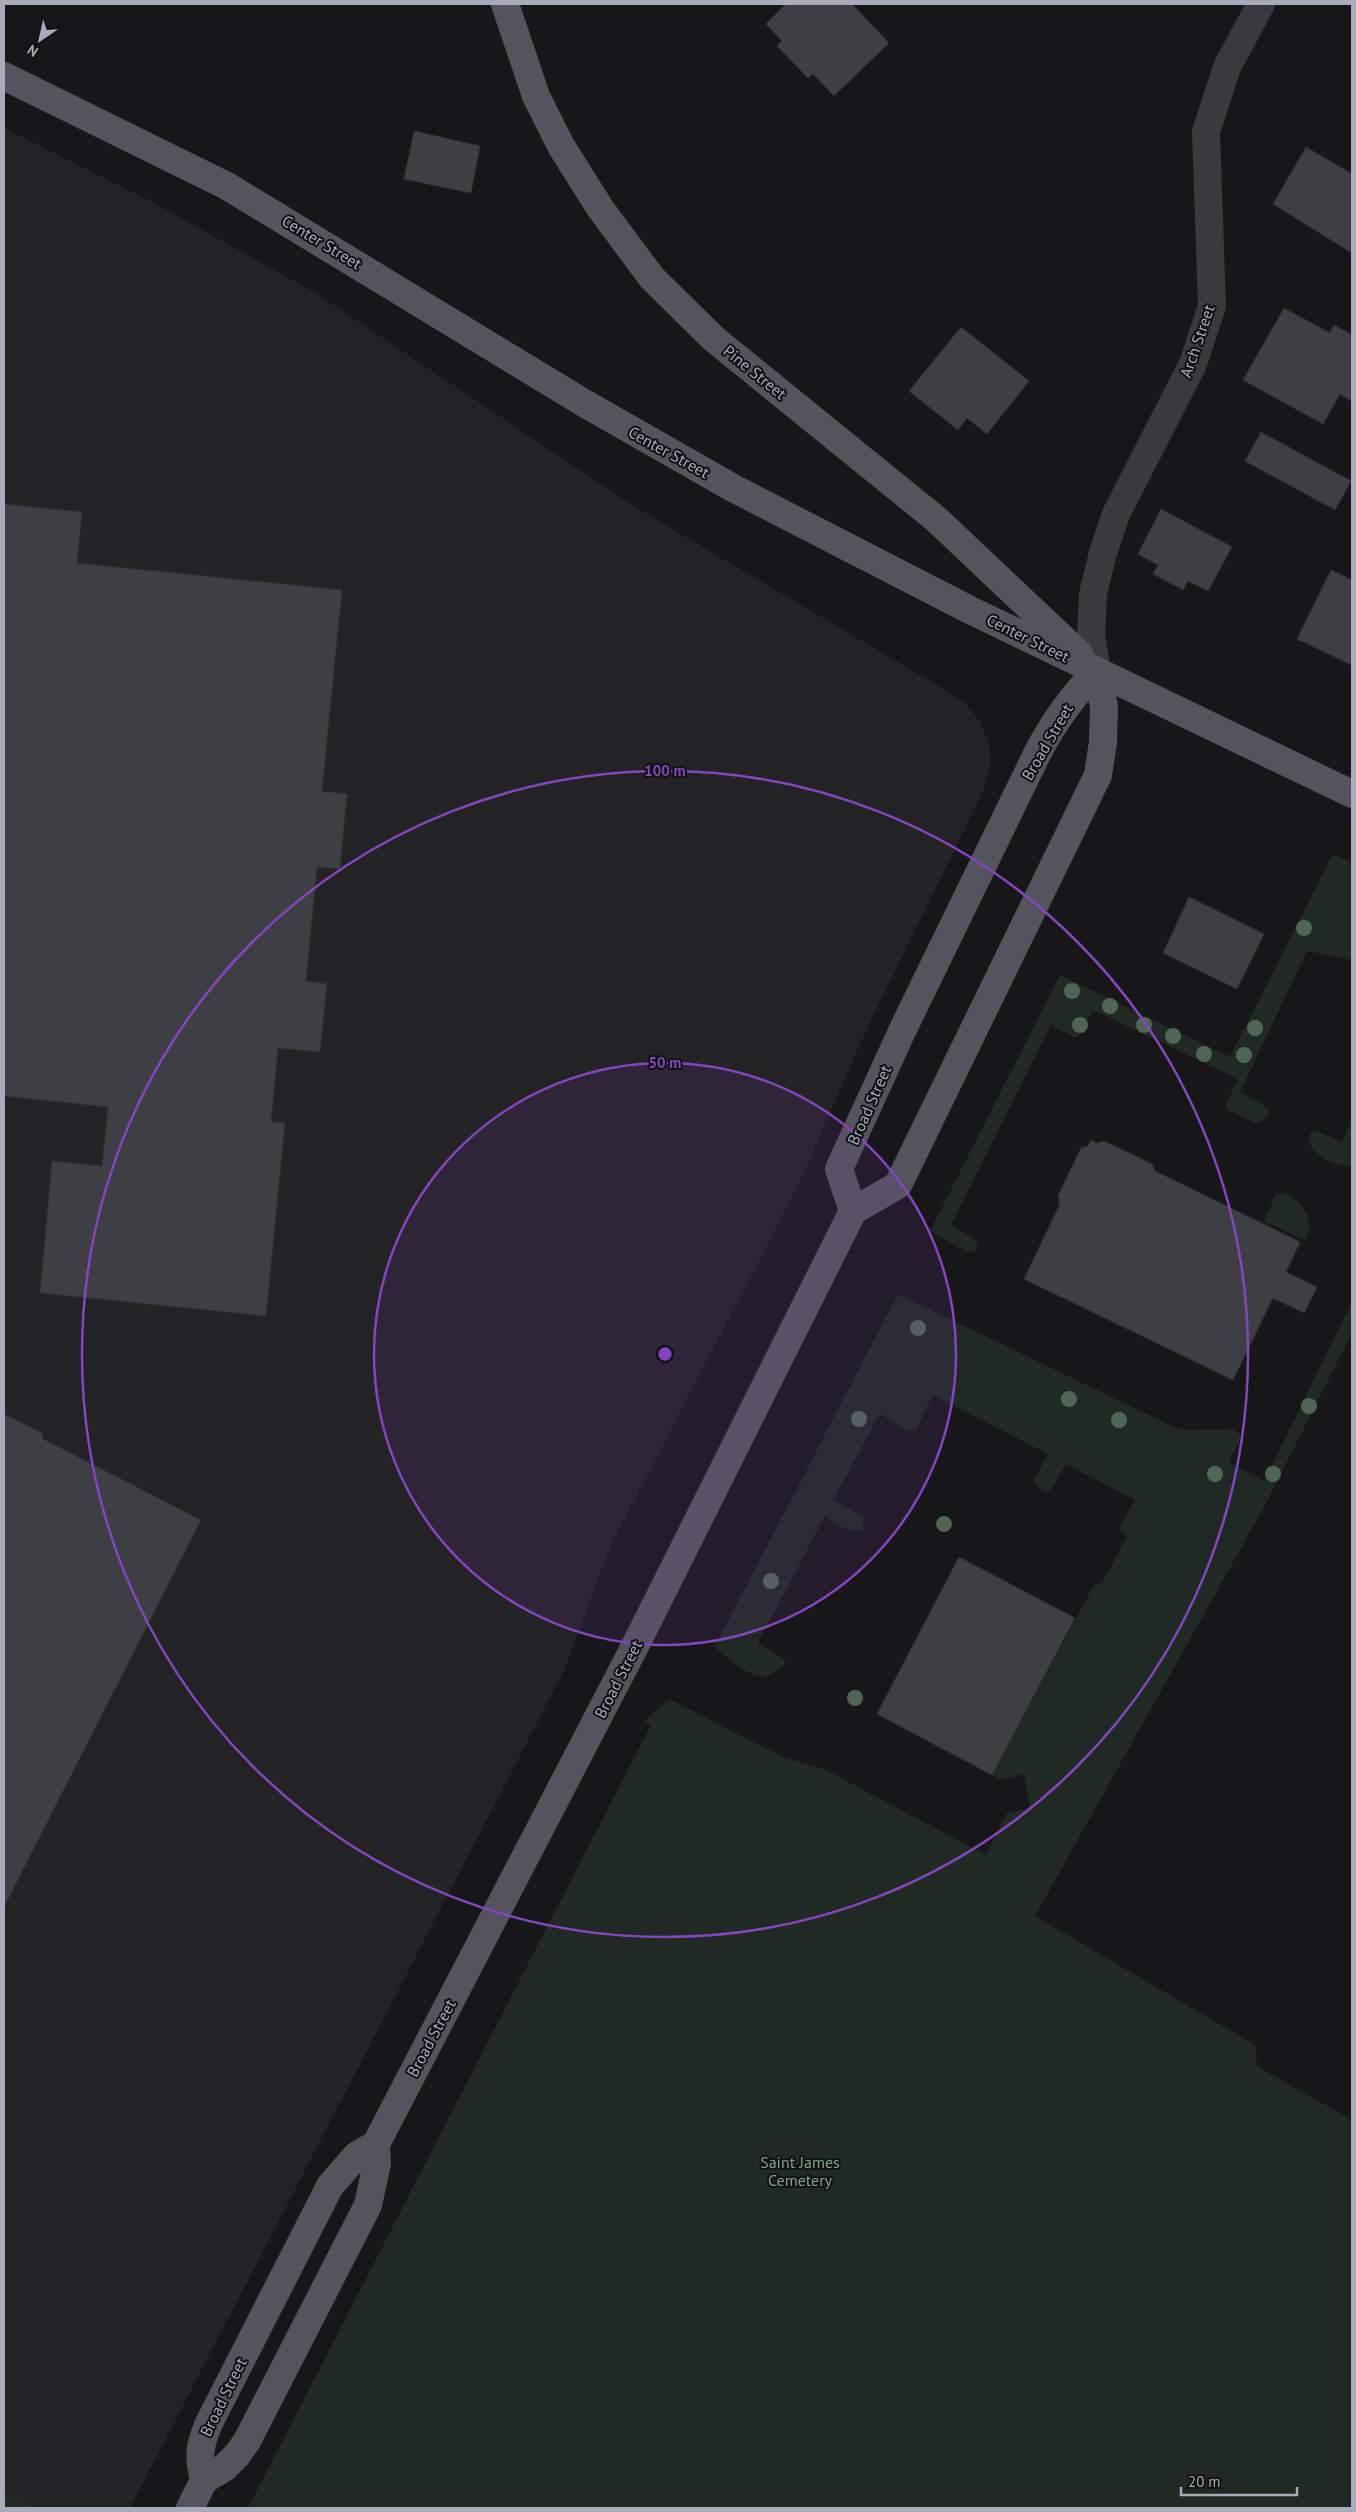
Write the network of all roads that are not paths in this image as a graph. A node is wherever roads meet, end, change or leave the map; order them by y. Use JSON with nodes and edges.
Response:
{"nodes":[{"id":1,"x":505,"y":4,"type":"edge"},
{"id":2,"x":1261,"y":4,"type":"edge"},
{"id":3,"x":4,"y":76,"type":"edge"},
{"id":4,"x":1097,"y":671,"type":"junction"},
{"id":5,"x":1352,"y":794,"type":"edge"},
{"id":6,"x":853,"y":1212,"type":"junction"},
{"id":7,"x":376,"y":2144,"type":"junction"},
{"id":8,"x":204,"y":2480,"type":"junction"},
{"id":9,"x":190,"y":2508,"type":"edge"}],
"edges":[{"from":1,"to":4,"type":"main road","name":"Pine Street"},
{"from":2,"to":4,"type":"street","name":"Arch Street"},
{"from":3,"to":4,"type":"main road","name":"Center Street"},
{"from":4,"to":5,"type":"main road","name":"Center Street"},
{"from":4,"to":6,"type":"main road","name":"Broad Street"},
{"from":4,"to":6,"type":"main road"},
{"from":6,"to":7,"type":"main road","name":"Broad Street"},
{"from":7,"to":8,"type":"main road","name":"Broad Street"},
{"from":7,"to":8,"type":"main road","name":"Broad Street"},
{"from":8,"to":9,"type":"main road","name":"Broad Street"}]}
